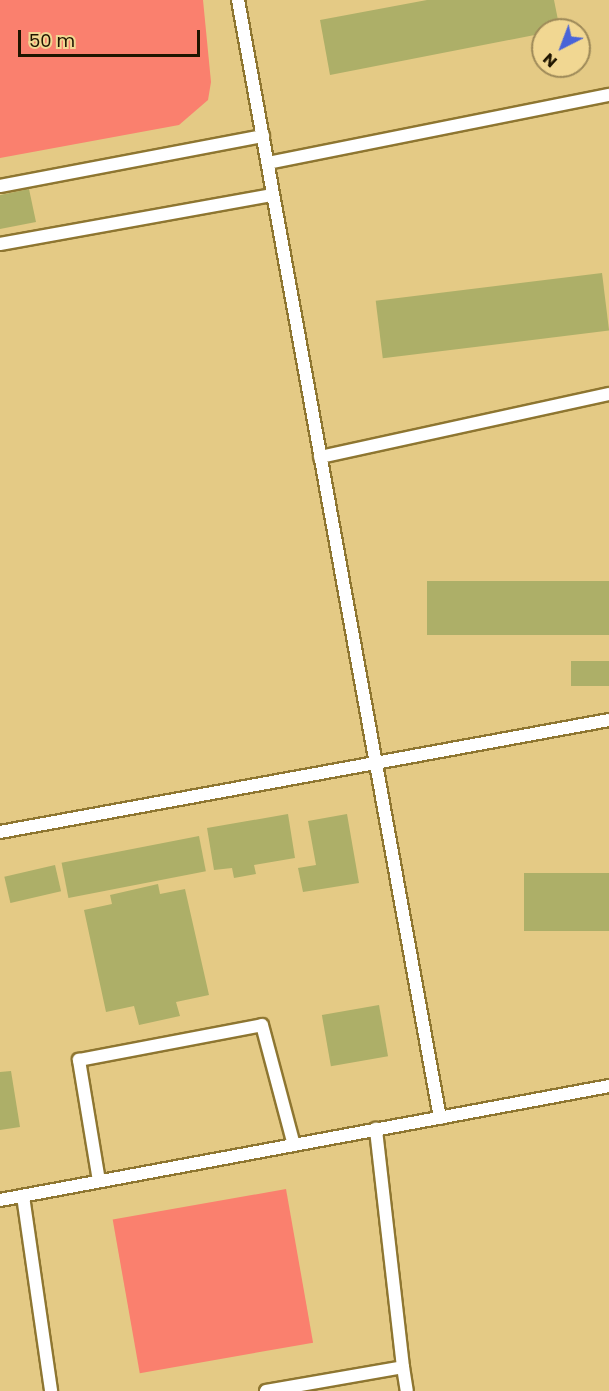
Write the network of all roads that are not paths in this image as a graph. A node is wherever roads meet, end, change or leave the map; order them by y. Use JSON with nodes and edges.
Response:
{"nodes":[{"id":1,"x":238,"y":0,"type":"edge"},
{"id":2,"x":609,"y":95,"type":"edge"},
{"id":3,"x":263,"y":136,"type":"junction"},
{"id":4,"x":268,"y":164,"type":"junction"},
{"id":5,"x":0,"y":186,"type":"edge"},
{"id":6,"x":273,"y":195,"type":"junction"},
{"id":7,"x":0,"y":244,"type":"edge"},
{"id":8,"x":609,"y":393,"type":"edge"},
{"id":9,"x":320,"y":457,"type":"junction"},
{"id":10,"x":609,"y":720,"type":"edge"},
{"id":11,"x":378,"y":762,"type":"junction"},
{"id":12,"x":0,"y":832,"type":"edge"},
{"id":13,"x":609,"y":1086,"type":"edge"},
{"id":14,"x":440,"y":1118,"type":"junction"},
{"id":15,"x":376,"y":1129,"type":"junction"},
{"id":16,"x":294,"y":1145,"type":"junction"},
{"id":17,"x":99,"y":1181,"type":"junction"},
{"id":18,"x":23,"y":1196,"type":"junction"},
{"id":19,"x":0,"y":1200,"type":"edge"},
{"id":20,"x":404,"y":1367,"type":"junction"},
{"id":21,"x":51,"y":1391,"type":"edge"},
{"id":22,"x":266,"y":1391,"type":"edge"},
{"id":23,"x":407,"y":1391,"type":"edge"}],
"edges":[{"from":1,"to":3,"type":"lane"},
{"from":2,"to":4,"type":"lane"},
{"from":3,"to":4,"type":"lane"},
{"from":3,"to":5,"type":"lane"},
{"from":4,"to":6,"type":"lane"},
{"from":6,"to":7,"type":"lane"},
{"from":6,"to":9,"type":"lane"},
{"from":8,"to":9,"type":"lane"},
{"from":9,"to":11,"type":"lane"},
{"from":10,"to":11,"type":"lane"},
{"from":11,"to":12,"type":"lane"},
{"from":11,"to":14,"type":"lane"},
{"from":13,"to":14,"type":"lane"},
{"from":14,"to":15,"type":"lane"},
{"from":15,"to":16,"type":"lane"},
{"from":15,"to":20,"type":"lane"},
{"from":16,"to":17,"type":"lane"},
{"from":16,"to":17,"type":"lane"},
{"from":17,"to":18,"type":"lane"},
{"from":18,"to":19,"type":"lane"},
{"from":18,"to":21,"type":"lane"},
{"from":20,"to":22,"type":"lane"},
{"from":20,"to":23,"type":"lane"}]}
